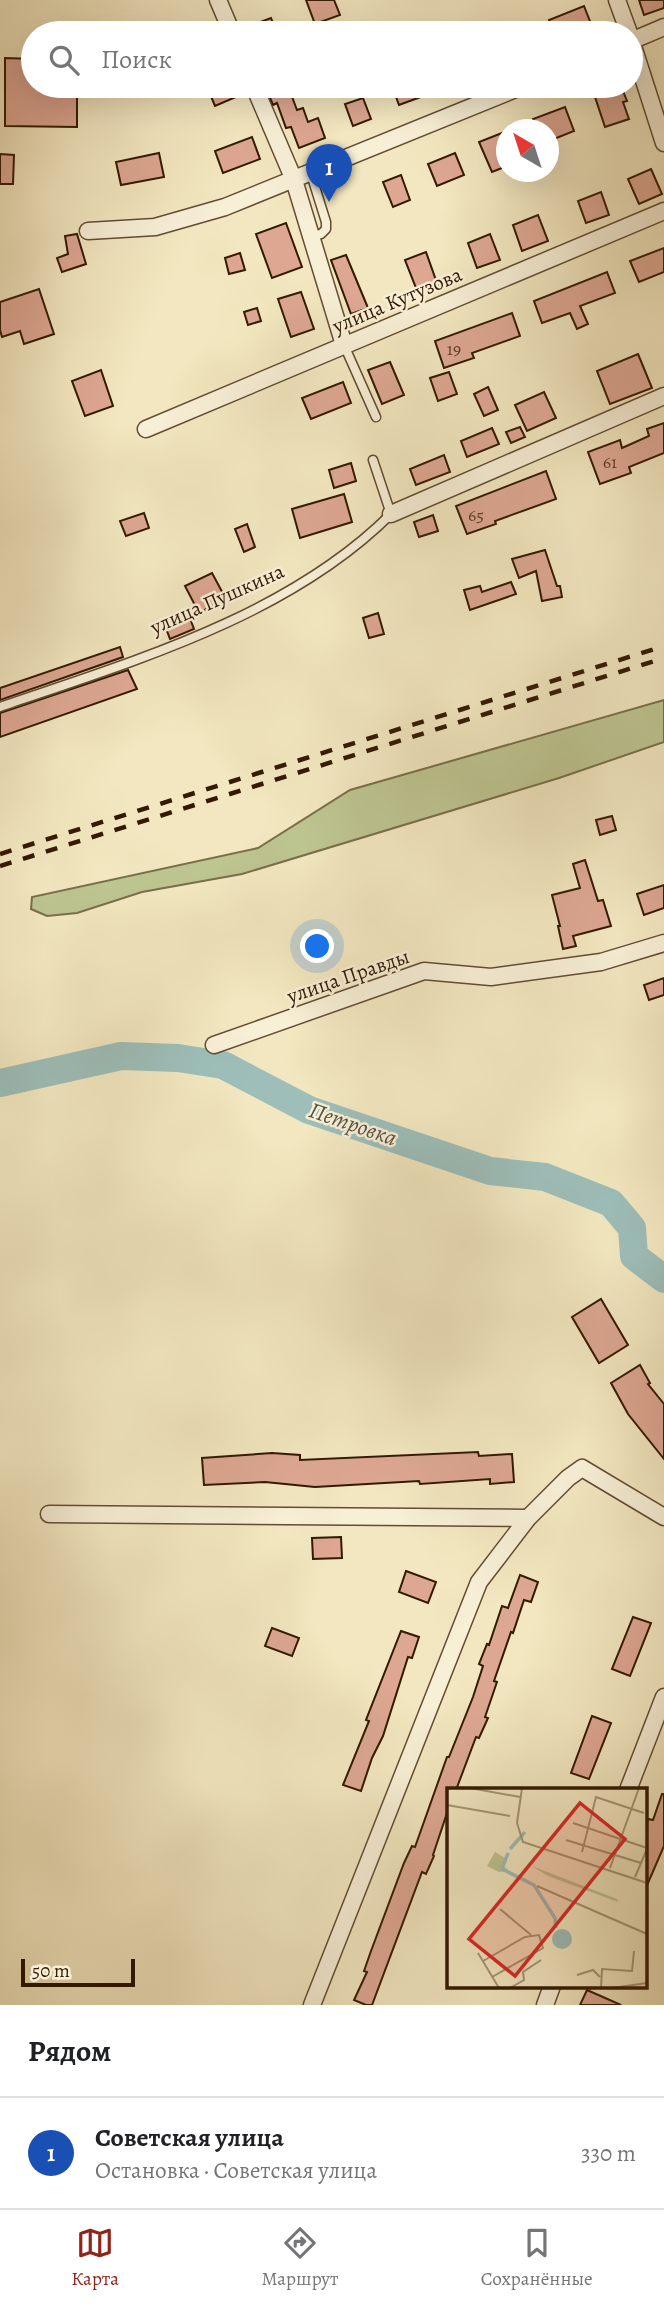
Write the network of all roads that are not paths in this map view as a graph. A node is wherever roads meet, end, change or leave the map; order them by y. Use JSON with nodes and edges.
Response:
{"nodes":[{"id":1,"x":218,"y":0,"type":"edge"},
{"id":2,"x":617,"y":0,"type":"edge"},
{"id":3,"x":227,"y":21,"type":"edge"},
{"id":4,"x":625,"y":21,"type":"edge"},
{"id":5,"x":664,"y":27,"type":"edge"},
{"id":6,"x":643,"y":36,"type":"edge"},
{"id":7,"x":643,"y":78,"type":"edge"},
{"id":8,"x":259,"y":98,"type":"edge"},
{"id":9,"x":494,"y":98,"type":"edge"},
{"id":10,"x":664,"y":143,"type":"edge"},
{"id":11,"x":311,"y":174,"type":"junction"},
{"id":12,"x":294,"y":180,"type":"junction"},
{"id":13,"x":664,"y":211,"type":"edge"},
{"id":14,"x":88,"y":231,"type":"dead end"},
{"id":15,"x":311,"y":236,"type":"junction"},
{"id":16,"x":344,"y":345,"type":"junction"},
{"id":17,"x":664,"y":396,"type":"edge"},
{"id":18,"x":376,"y":417,"type":"dead end"},
{"id":19,"x":146,"y":429,"type":"dead end"},
{"id":20,"x":373,"y":460,"type":"dead end"},
{"id":21,"x":391,"y":514,"type":"junction"},
{"id":22,"x":0,"y":707,"type":"edge"},
{"id":23,"x":664,"y":943,"type":"edge"},
{"id":24,"x":214,"y":1045,"type":"dead end"},
{"id":25,"x":50,"y":1514,"type":"dead end"},
{"id":26,"x":664,"y":1517,"type":"edge"},
{"id":27,"x":528,"y":1518,"type":"junction"},
{"id":28,"x":664,"y":1697,"type":"edge"},
{"id":29,"x":629,"y":1788,"type":"edge"},
{"id":30,"x":551,"y":1988,"type":"edge"},
{"id":31,"x":312,"y":2005,"type":"edge"},
{"id":32,"x":545,"y":2005,"type":"edge"}],
"edges":[{"from":1,"to":3,"type":"street"},
{"from":2,"to":4,"type":"street"},
{"from":5,"to":6,"type":"street"},
{"from":7,"to":10,"type":"street"},
{"from":8,"to":12,"type":"street"},
{"from":9,"to":11,"type":"street"},
{"from":11,"to":12,"type":"street"},
{"from":11,"to":15,"type":"lane"},
{"from":12,"to":14,"type":"street"},
{"from":12,"to":15,"type":"street"},
{"from":13,"to":16,"type":"street","name":"улица Кутузова"},
{"from":15,"to":16,"type":"street"},
{"from":16,"to":18,"type":"lane"},
{"from":16,"to":19,"type":"street","name":"улица Кутузова"},
{"from":17,"to":21,"type":"street","name":"улица Пушкина"},
{"from":20,"to":21,"type":"lane"},
{"from":21,"to":22,"type":"lane","name":"улица Пушкина"},
{"from":23,"to":24,"type":"street","name":"улица Правды"},
{"from":25,"to":27,"type":"street"},
{"from":26,"to":27,"type":"street"},
{"from":27,"to":31,"type":"street"},
{"from":28,"to":29,"type":"street"},
{"from":30,"to":32,"type":"street"}]}
